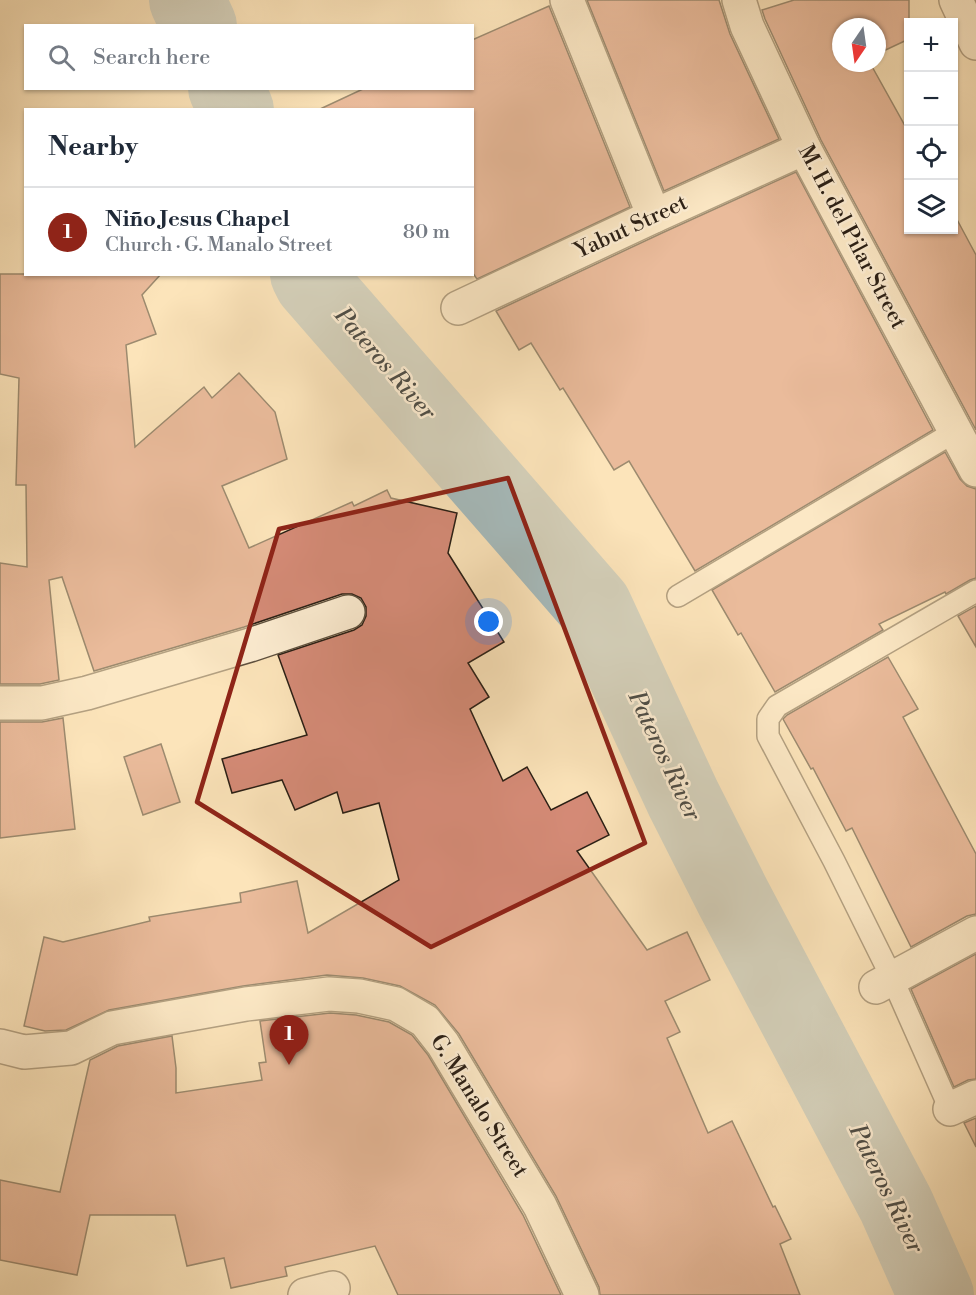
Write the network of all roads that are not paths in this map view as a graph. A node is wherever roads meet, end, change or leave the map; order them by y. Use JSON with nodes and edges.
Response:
{"nodes":[{"id":1,"x":567,"y":0,"type":"edge"},
{"id":2,"x":739,"y":0,"type":"edge"},
{"id":3,"x":956,"y":0,"type":"edge"},
{"id":4,"x":976,"y":44,"type":"edge"},
{"id":5,"x":804,"y":148,"type":"junction"},
{"id":6,"x":654,"y":216,"type":"junction"},
{"id":7,"x":458,"y":308,"type":"dead end"},
{"id":8,"x":956,"y":431,"type":"junction"},
{"id":9,"x":976,"y":470,"type":"edge"},
{"id":10,"x":976,"y":591,"type":"edge"},
{"id":11,"x":678,"y":596,"type":"dead end"},
{"id":12,"x":348,"y":612,"type":"dead end"},
{"id":13,"x":0,"y":703,"type":"edge"},
{"id":14,"x":976,"y":933,"type":"edge"},
{"id":15,"x":884,"y":982,"type":"junction"},
{"id":16,"x":0,"y":1046,"type":"edge"},
{"id":17,"x":963,"y":1103,"type":"edge"},
{"id":18,"x":582,"y":1295,"type":"edge"}],
"edges":[{"from":1,"to":6,"type":"street"},
{"from":2,"to":5,"type":"street","name":"M. H. del Pilar Street"},
{"from":3,"to":4,"type":"street"},
{"from":5,"to":6,"type":"street","name":"Yabut Street"},
{"from":5,"to":8,"type":"street","name":"M. H. del Pilar Street"},
{"from":6,"to":7,"type":"street","name":"Yabut Street"},
{"from":8,"to":9,"type":"street","name":"M. H. del Pilar Street"},
{"from":8,"to":11,"type":"lane"},
{"from":10,"to":15,"type":"lane"},
{"from":12,"to":13,"type":"street"},
{"from":14,"to":15,"type":"street"},
{"from":15,"to":17,"type":"lane"},
{"from":16,"to":18,"type":"street","name":"G. Manalo Street"}]}
